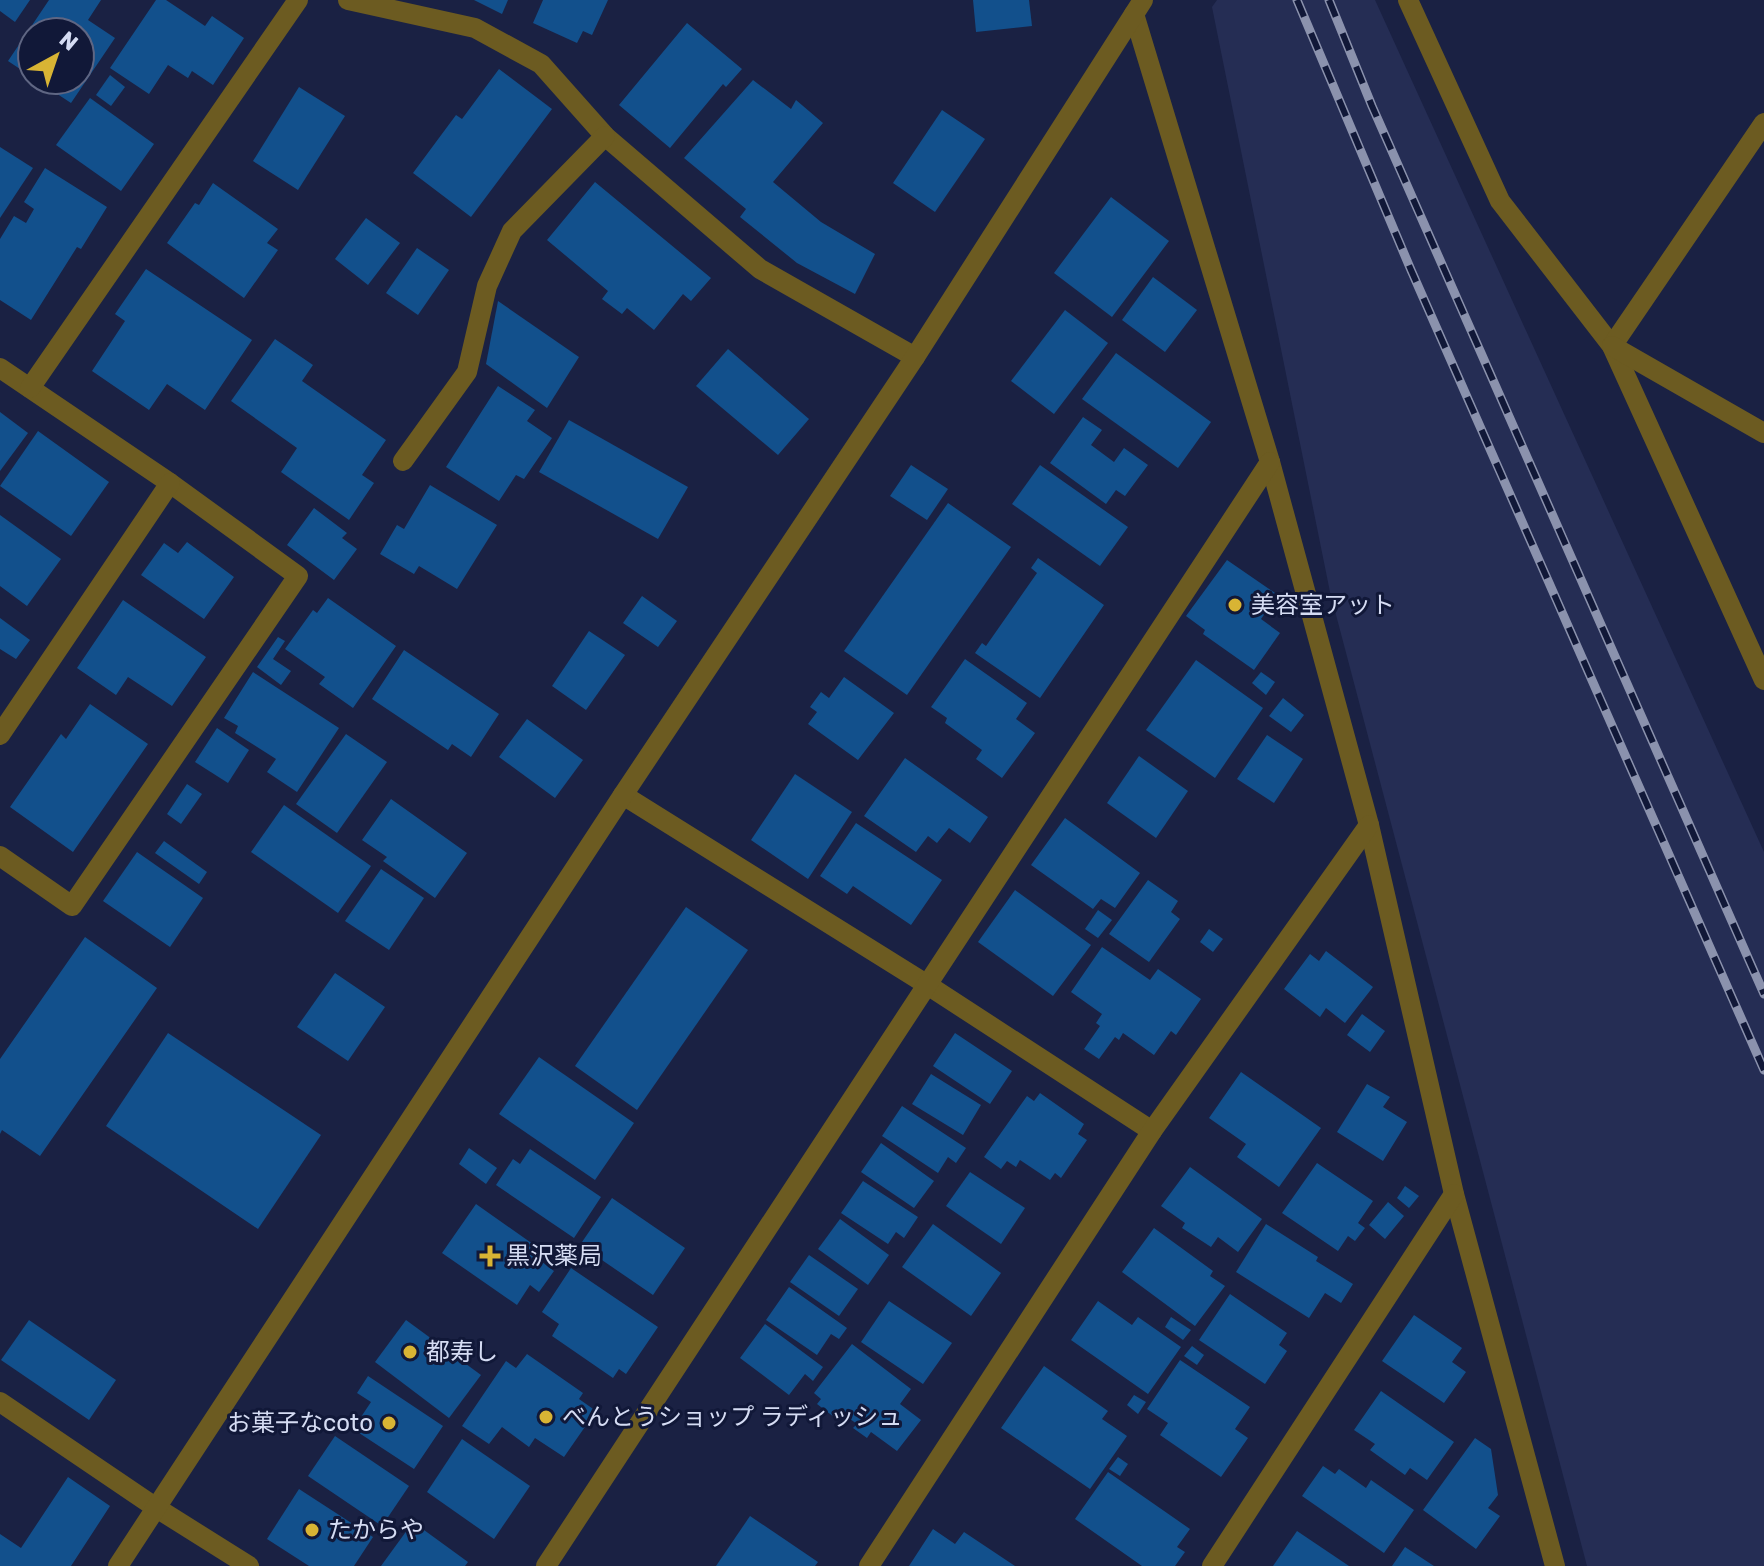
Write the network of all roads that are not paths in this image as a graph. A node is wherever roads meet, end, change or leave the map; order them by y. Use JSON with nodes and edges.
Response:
{"nodes":[{"id":1,"x":298,"y":0,"type":"edge"},
{"id":2,"x":348,"y":0,"type":"edge"},
{"id":3,"x":1408,"y":0,"type":"edge"},
{"id":4,"x":1136,"y":5,"type":"edge"},
{"id":5,"x":1764,"y":123,"type":"edge"},
{"id":6,"x":605,"y":136,"type":"junction"},
{"id":7,"x":1612,"y":346,"type":"junction"},
{"id":8,"x":915,"y":357,"type":"junction"},
{"id":9,"x":0,"y":368,"type":"edge"},
{"id":10,"x":30,"y":388,"type":"junction"},
{"id":11,"x":1764,"y":433,"type":"edge"},
{"id":12,"x":403,"y":461,"type":"dead end"},
{"id":13,"x":1270,"y":462,"type":"junction"},
{"id":14,"x":170,"y":483,"type":"junction"},
{"id":15,"x":1764,"y":680,"type":"edge"},
{"id":16,"x":0,"y":735,"type":"edge"},
{"id":17,"x":623,"y":795,"type":"junction"},
{"id":18,"x":1369,"y":825,"type":"junction"},
{"id":19,"x":0,"y":856,"type":"edge"},
{"id":20,"x":926,"y":984,"type":"junction"},
{"id":21,"x":1152,"y":1131,"type":"junction"},
{"id":22,"x":1454,"y":1194,"type":"junction"},
{"id":23,"x":0,"y":1402,"type":"edge"},
{"id":24,"x":155,"y":1507,"type":"junction"},
{"id":25,"x":1554,"y":1565,"type":"edge"},
{"id":26,"x":118,"y":1566,"type":"edge"},
{"id":27,"x":249,"y":1566,"type":"edge"},
{"id":28,"x":546,"y":1566,"type":"edge"},
{"id":29,"x":869,"y":1566,"type":"edge"},
{"id":30,"x":1212,"y":1566,"type":"edge"}],
"edges":[{"from":1,"to":10,"type":"street"},
{"from":2,"to":6,"type":"street"},
{"from":3,"to":7,"type":"street"},
{"from":4,"to":8,"type":"street"},
{"from":4,"to":13,"type":"street"},
{"from":5,"to":7,"type":"street"},
{"from":6,"to":8,"type":"street"},
{"from":6,"to":12,"type":"street"},
{"from":7,"to":11,"type":"street"},
{"from":7,"to":15,"type":"street"},
{"from":8,"to":17,"type":"street"},
{"from":9,"to":10,"type":"street"},
{"from":10,"to":14,"type":"street"},
{"from":13,"to":18,"type":"street"},
{"from":13,"to":20,"type":"street"},
{"from":14,"to":16,"type":"street"},
{"from":14,"to":19,"type":"street"},
{"from":17,"to":20,"type":"street"},
{"from":17,"to":24,"type":"street"},
{"from":18,"to":21,"type":"street"},
{"from":18,"to":22,"type":"street"},
{"from":20,"to":21,"type":"street"},
{"from":20,"to":28,"type":"street"},
{"from":21,"to":29,"type":"street"},
{"from":22,"to":25,"type":"street"},
{"from":22,"to":30,"type":"street"},
{"from":23,"to":24,"type":"street"},
{"from":24,"to":26,"type":"street"},
{"from":24,"to":27,"type":"street"}]}
